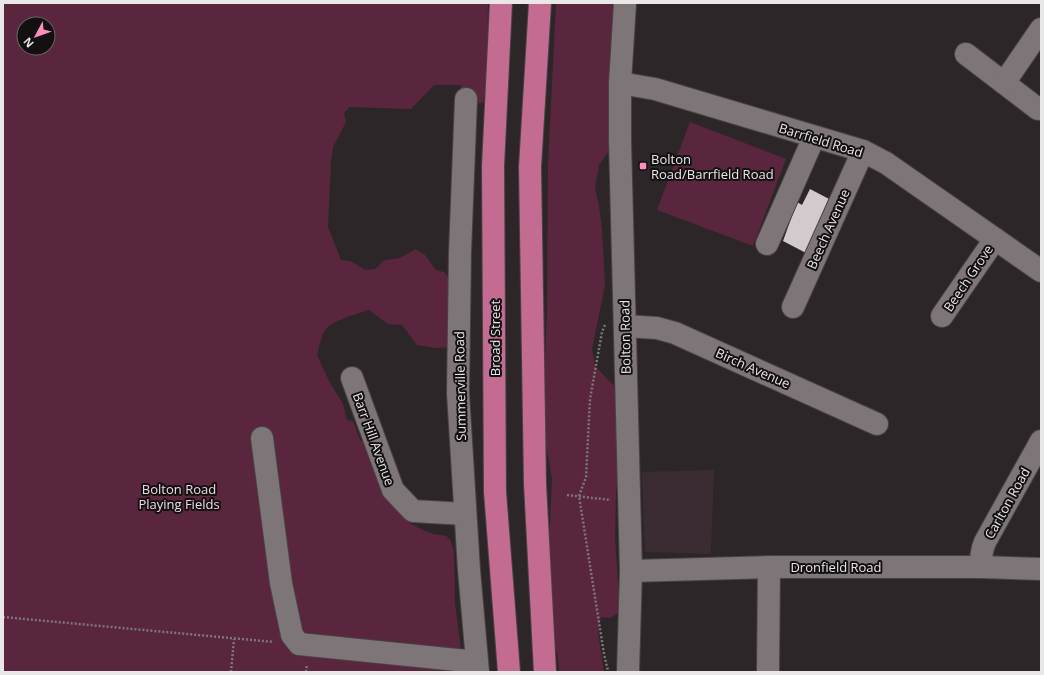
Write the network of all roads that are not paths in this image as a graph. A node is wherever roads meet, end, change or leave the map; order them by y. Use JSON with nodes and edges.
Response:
{"nodes":[{"id":1,"x":501,"y":3,"type":"edge"},
{"id":2,"x":540,"y":3,"type":"edge"},
{"id":3,"x":625,"y":3,"type":"edge"},
{"id":4,"x":1041,"y":29,"type":"edge"},
{"id":5,"x":966,"y":54,"type":"dead end"},
{"id":6,"x":620,"y":83,"type":"junction"},
{"id":7,"x":1004,"y":83,"type":"junction"},
{"id":8,"x":466,"y":99,"type":"dead end"},
{"id":9,"x":1038,"y":109,"type":"dead end"},
{"id":10,"x":814,"y":137,"type":"junction"},
{"id":11,"x":863,"y":151,"type":"junction"},
{"id":12,"x":995,"y":239,"type":"junction"},
{"id":13,"x":767,"y":244,"type":"dead end"},
{"id":14,"x":1041,"y":271,"type":"edge"},
{"id":15,"x":793,"y":307,"type":"dead end"},
{"id":16,"x":942,"y":316,"type":"dead end"},
{"id":17,"x":616,"y":323,"type":"junction"},
{"id":18,"x":352,"y":378,"type":"dead end"},
{"id":19,"x":877,"y":424,"type":"dead end"},
{"id":20,"x":262,"y":438,"type":"dead end"},
{"id":21,"x":1041,"y":441,"type":"edge"},
{"id":22,"x":466,"y":514,"type":"junction"},
{"id":23,"x":769,"y":566,"type":"junction"},
{"id":24,"x":982,"y":567,"type":"junction"},
{"id":25,"x":1041,"y":569,"type":"edge"},
{"id":26,"x":631,"y":571,"type":"junction"},
{"id":27,"x":477,"y":667,"type":"edge"},
{"id":28,"x":509,"y":672,"type":"edge"},
{"id":29,"x":545,"y":672,"type":"edge"},
{"id":30,"x":628,"y":672,"type":"edge"},
{"id":31,"x":768,"y":672,"type":"edge"}],
"edges":[{"from":1,"to":28,"type":"highway","name":"Broad Street","bridge":true},
{"from":2,"to":29,"type":"highway"},
{"from":3,"to":6,"type":"street","name":"Bolton Road"},
{"from":4,"to":7,"type":"street"},
{"from":5,"to":7,"type":"street"},
{"from":6,"to":10,"type":"street","name":"Barrfield Road"},
{"from":6,"to":17,"type":"street","name":"Bolton Road"},
{"from":7,"to":9,"type":"street"},
{"from":8,"to":22,"type":"street","name":"Summerville Road"},
{"from":10,"to":11,"type":"street","name":"Barrfield Road"},
{"from":10,"to":13,"type":"street"},
{"from":11,"to":12,"type":"street","name":"Barrfield Road"},
{"from":11,"to":15,"type":"street","name":"Beech Avenue"},
{"from":12,"to":14,"type":"street","name":"Barrfield Road"},
{"from":12,"to":16,"type":"street","name":"Beech Grove"},
{"from":17,"to":19,"type":"street","name":"Birch Avenue"},
{"from":17,"to":26,"type":"street","name":"Bolton Road"},
{"from":18,"to":22,"type":"street","name":"Barr Hill Avenue"},
{"from":20,"to":27,"type":"street"},
{"from":21,"to":24,"type":"street","name":"Carlton Road"},
{"from":22,"to":27,"type":"street","name":"Summerville Road"},
{"from":23,"to":24,"type":"street","name":"Dronfield Road"},
{"from":23,"to":26,"type":"street","name":"Dronfield Road"},
{"from":23,"to":31,"type":"street"},
{"from":24,"to":25,"type":"street","name":"Dronfield Road"},
{"from":26,"to":30,"type":"street","name":"Bolton Road"}]}
